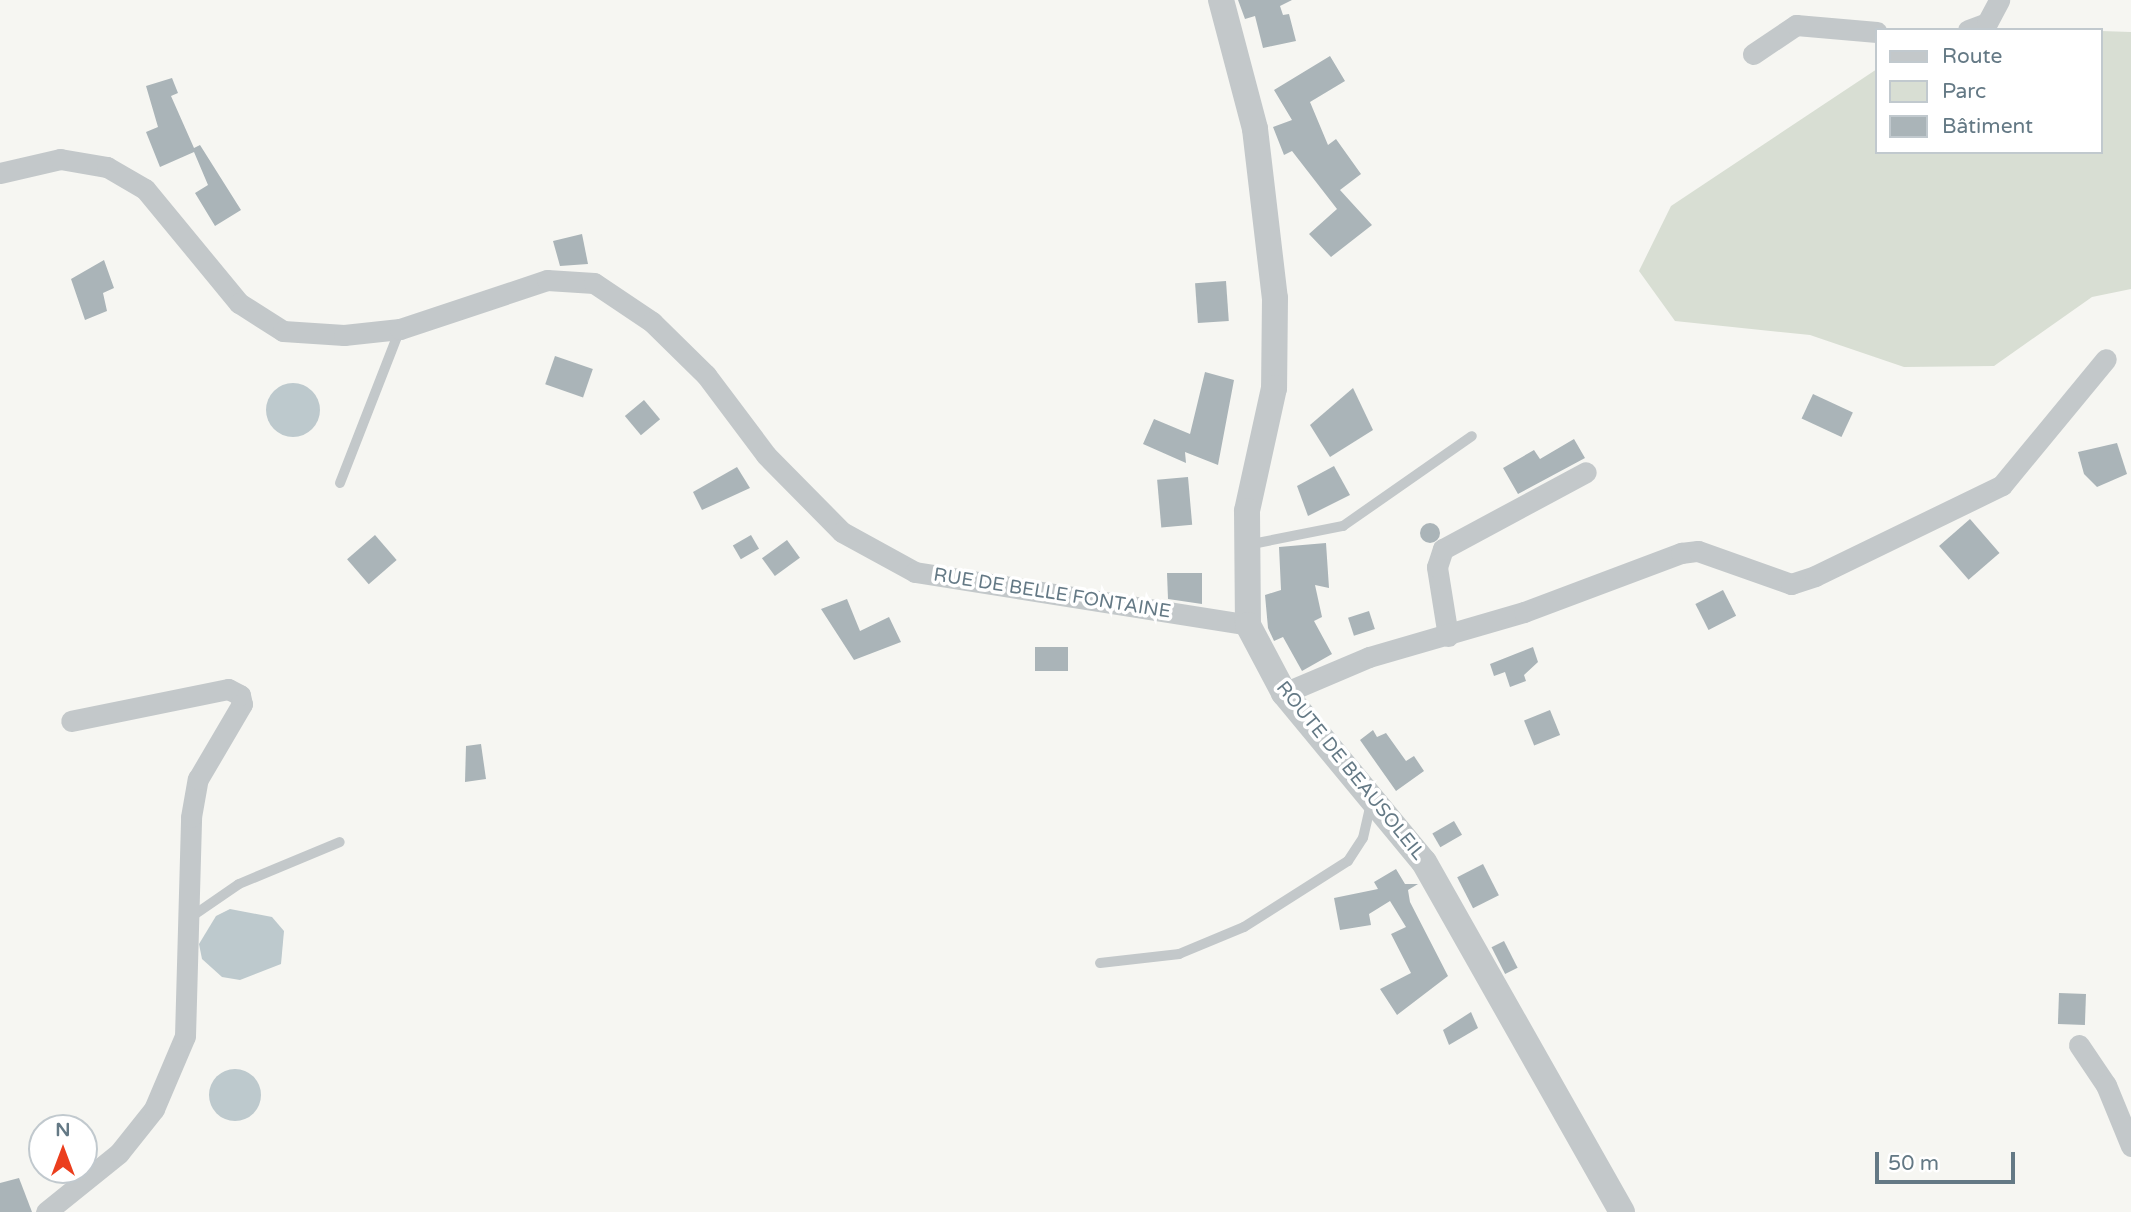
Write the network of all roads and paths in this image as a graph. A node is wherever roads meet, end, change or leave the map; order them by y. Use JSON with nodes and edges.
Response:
{"nodes":[{"id":1,"x":1221,"y":0,"type":"edge"},
{"id":2,"x":1999,"y":0,"type":"edge"},
{"id":3,"x":1973,"y":28,"type":"edge"},
{"id":4,"x":1876,"y":32,"type":"edge"},
{"id":5,"x":1753,"y":54,"type":"dead end"},
{"id":6,"x":0,"y":173,"type":"edge"},
{"id":7,"x":400,"y":329,"type":"junction"},
{"id":8,"x":2106,"y":359,"type":"dead end"},
{"id":9,"x":1472,"y":436,"type":"dead end"},
{"id":10,"x":1586,"y":472,"type":"dead end"},
{"id":11,"x":341,"y":483,"type":"dead end"},
{"id":12,"x":1244,"y":546,"type":"junction"},
{"id":13,"x":1248,"y":625,"type":"junction"},
{"id":14,"x":1448,"y":636,"type":"junction"},
{"id":15,"x":1284,"y":693,"type":"junction"},
{"id":16,"x":71,"y":722,"type":"dead end"},
{"id":17,"x":1372,"y":798,"type":"junction"},
{"id":18,"x":340,"y":842,"type":"dead end"},
{"id":19,"x":191,"y":917,"type":"junction"},
{"id":20,"x":1100,"y":963,"type":"dead end"},
{"id":21,"x":2080,"y":1045,"type":"dead end"},
{"id":22,"x":2127,"y":1121,"type":"edge"},
{"id":23,"x":2131,"y":1146,"type":"edge"},
{"id":24,"x":46,"y":1212,"type":"edge"},
{"id":25,"x":1622,"y":1212,"type":"edge"}],
"edges":[{"from":1,"to":12,"type":"street","name":"ROUTE DE BEAUSOLEIL"},
{"from":2,"to":3,"type":"street"},
{"from":4,"to":5,"type":"street"},
{"from":6,"to":7,"type":"street","name":"RUE DE BELLE FONTAINE"},
{"from":7,"to":11,"type":"lane"},
{"from":7,"to":13,"type":"street","name":"RUE DE BELLE FONTAINE"},
{"from":8,"to":14,"type":"street"},
{"from":9,"to":12,"type":"lane"},
{"from":10,"to":14,"type":"street"},
{"from":12,"to":13,"type":"street","name":"ROUTE DE BEAUSOLEIL"},
{"from":13,"to":15,"type":"street","name":"ROUTE DE BEAUSOLEIL"},
{"from":14,"to":15,"type":"street"},
{"from":15,"to":17,"type":"street","name":"ROUTE DE BEAUSOLEIL"},
{"from":16,"to":19,"type":"street"},
{"from":17,"to":20,"type":"lane"},
{"from":17,"to":25,"type":"street","name":"ROUTE DE BEAUSOLEIL"},
{"from":18,"to":19,"type":"lane"},
{"from":19,"to":24,"type":"street"},
{"from":21,"to":22,"type":"street"},
{"from":22,"to":23,"type":"street"}]}
